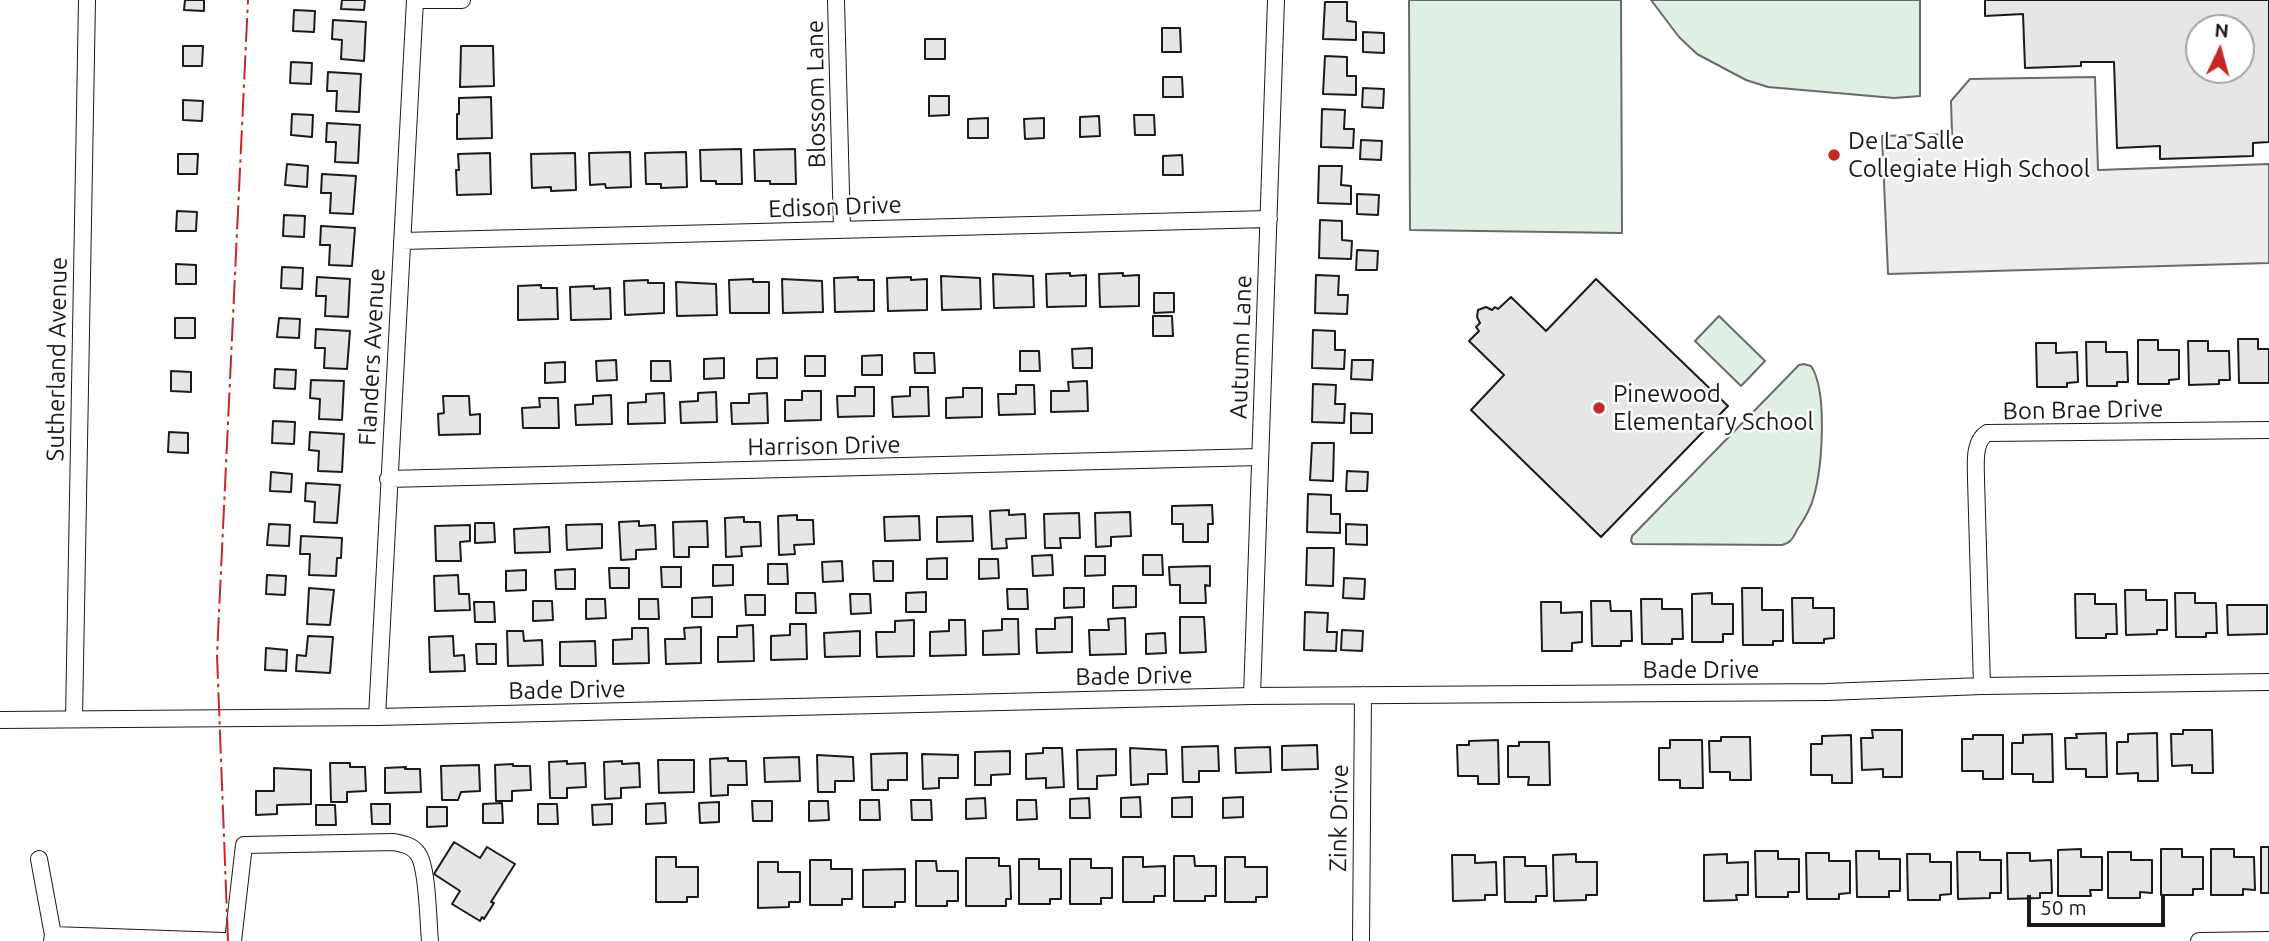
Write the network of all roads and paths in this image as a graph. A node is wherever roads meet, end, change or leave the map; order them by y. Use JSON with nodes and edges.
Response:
{"nodes":[{"id":1,"x":87,"y":0,"type":"edge"},
{"id":2,"x":415,"y":0,"type":"edge"},
{"id":3,"x":462,"y":0,"type":"edge"},
{"id":4,"x":836,"y":0,"type":"edge"},
{"id":5,"x":1276,"y":0,"type":"edge"},
{"id":6,"x":1269,"y":219,"type":"junction"},
{"id":7,"x":842,"y":230,"type":"junction"},
{"id":8,"x":402,"y":241,"type":"junction"},
{"id":9,"x":2269,"y":430,"type":"edge"},
{"id":10,"x":1260,"y":457,"type":"junction"},
{"id":11,"x":388,"y":479,"type":"junction"},
{"id":12,"x":2269,"y":682,"type":"edge"},
{"id":13,"x":1982,"y":686,"type":"junction"},
{"id":14,"x":1363,"y":695,"type":"junction"},
{"id":15,"x":1252,"y":696,"type":"junction"},
{"id":16,"x":377,"y":717,"type":"junction"},
{"id":17,"x":74,"y":719,"type":"junction"},
{"id":18,"x":0,"y":720,"type":"edge"},
{"id":19,"x":39,"y":859,"type":"dead end"},
{"id":20,"x":52,"y":938,"type":"edge"},
{"id":21,"x":2269,"y":940,"type":"edge"},
{"id":22,"x":224,"y":941,"type":"edge"},
{"id":23,"x":233,"y":941,"type":"edge"},
{"id":24,"x":430,"y":941,"type":"edge"},
{"id":25,"x":1361,"y":941,"type":"edge"},
{"id":26,"x":2199,"y":941,"type":"edge"}],
"edges":[{"from":1,"to":17,"type":"street","name":"Sutherland Avenue"},
{"from":2,"to":3,"type":"street"},
{"from":2,"to":8,"type":"street","name":"Flanders Avenue"},
{"from":4,"to":7,"type":"street","name":"Blossom Lane"},
{"from":5,"to":6,"type":"street","name":"Autumn Lane"},
{"from":6,"to":7,"type":"street","name":"Edison Drive"},
{"from":6,"to":10,"type":"street","name":"Autumn Lane"},
{"from":7,"to":8,"type":"street","name":"Edison Drive"},
{"from":8,"to":11,"type":"street","name":"Flanders Avenue"},
{"from":9,"to":13,"type":"street","name":"Bon Brae Drive"},
{"from":10,"to":11,"type":"street","name":"Harrison Drive"},
{"from":10,"to":15,"type":"street","name":"Autumn Lane"},
{"from":11,"to":16,"type":"street","name":"Flanders Avenue"},
{"from":12,"to":13,"type":"street","name":"Bade Drive"},
{"from":13,"to":14,"type":"street","name":"Bade Drive"},
{"from":14,"to":15,"type":"street","name":"Bade Drive"},
{"from":14,"to":25,"type":"street","name":"Zink Drive"},
{"from":15,"to":16,"type":"street","name":"Bade Drive"},
{"from":16,"to":17,"type":"street","name":"Bade Drive"},
{"from":17,"to":18,"type":"street","name":"Bade Drive"},
{"from":19,"to":20,"type":"street"},
{"from":20,"to":22,"type":"street"},
{"from":21,"to":26,"type":"street"},
{"from":23,"to":24,"type":"street"}]}
